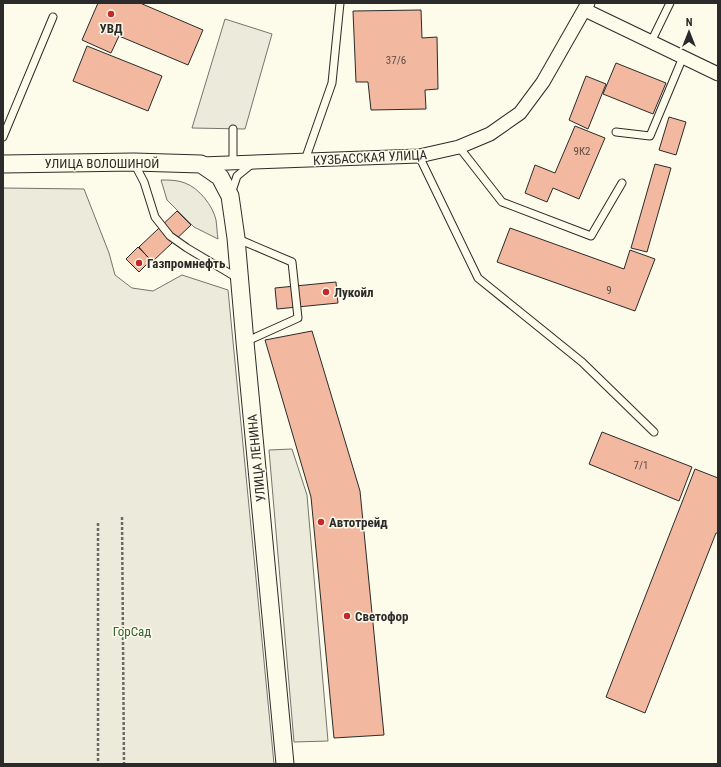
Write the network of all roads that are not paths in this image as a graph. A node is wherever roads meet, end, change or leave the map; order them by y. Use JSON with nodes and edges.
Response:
{"nodes":[{"id":1,"x":340,"y":3,"type":"edge"},
{"id":2,"x":670,"y":3,"type":"edge"},
{"id":3,"x":586,"y":7,"type":"edge"},
{"id":4,"x":53,"y":17,"type":"dead end"},
{"id":5,"x":651,"y":42,"type":"junction"},
{"id":6,"x":683,"y":57,"type":"junction"},
{"id":7,"x":718,"y":74,"type":"edge"},
{"id":8,"x":233,"y":129,"type":"dead end"},
{"id":9,"x":616,"y":132,"type":"dead end"},
{"id":10,"x":3,"y":137,"type":"edge"},
{"id":11,"x":460,"y":147,"type":"junction"},
{"id":12,"x":419,"y":156,"type":"junction"},
{"id":13,"x":305,"y":160,"type":"junction"},
{"id":14,"x":134,"y":162,"type":"junction"},
{"id":15,"x":255,"y":162,"type":"junction"},
{"id":16,"x":234,"y":163,"type":"junction"},
{"id":17,"x":3,"y":164,"type":"edge"},
{"id":18,"x":201,"y":164,"type":"junction"},
{"id":19,"x":622,"y":183,"type":"dead end"},
{"id":20,"x":230,"y":196,"type":"junction"},
{"id":21,"x":236,"y":238,"type":"junction"},
{"id":22,"x":239,"y":279,"type":"junction"},
{"id":23,"x":245,"y":342,"type":"junction"},
{"id":24,"x":654,"y":432,"type":"dead end"},
{"id":25,"x":286,"y":764,"type":"edge"}],
"edges":[{"from":1,"to":13,"type":"lane"},
{"from":2,"to":5,"type":"lane"},
{"from":3,"to":5,"type":"street"},
{"from":3,"to":11,"type":"street","name":"КУЗБАССКАЯ УЛИЦА"},
{"from":4,"to":10,"type":"lane"},
{"from":5,"to":6,"type":"street"},
{"from":6,"to":7,"type":"street"},
{"from":6,"to":9,"type":"lane"},
{"from":8,"to":16,"type":"lane"},
{"from":11,"to":12,"type":"street","name":"КУЗБАССКАЯ УЛИЦА"},
{"from":11,"to":19,"type":"lane"},
{"from":12,"to":13,"type":"street","name":"КУЗБАССКАЯ УЛИЦА"},
{"from":12,"to":24,"type":"lane"},
{"from":13,"to":15,"type":"street","name":"КУЗБАССКАЯ УЛИЦА"},
{"from":14,"to":17,"type":"street","name":"УЛИЦА ВОЛОШИНОЙ"},
{"from":14,"to":18,"type":"street","name":"УЛИЦА ВОЛОШИНОЙ"},
{"from":14,"to":22,"type":"lane"},
{"from":15,"to":16,"type":"street","name":"КУЗБАССКАЯ УЛИЦА"},
{"from":15,"to":20,"type":"lane"},
{"from":16,"to":18,"type":"street","name":"КУЗБАССКАЯ УЛИЦА"},
{"from":18,"to":20,"type":"street","name":"УЛИЦА ЛЕНИНА"},
{"from":20,"to":21,"type":"street","name":"УЛИЦА ЛЕНИНА"},
{"from":21,"to":22,"type":"street","name":"УЛИЦА ЛЕНИНА"},
{"from":21,"to":23,"type":"lane"},
{"from":22,"to":23,"type":"street","name":"УЛИЦА ЛЕНИНА"},
{"from":23,"to":25,"type":"street","name":"УЛИЦА ЛЕНИНА"}]}
